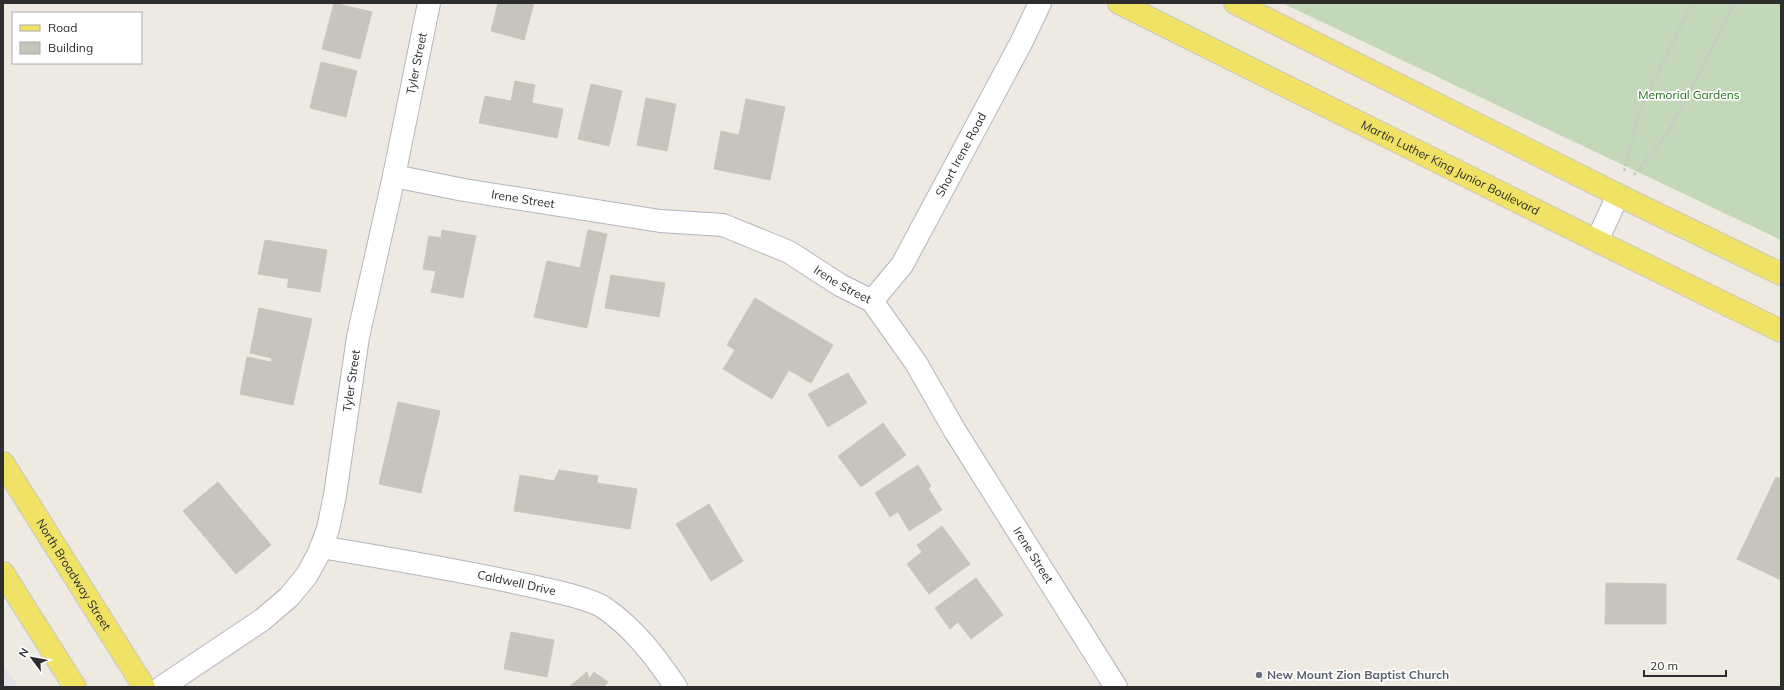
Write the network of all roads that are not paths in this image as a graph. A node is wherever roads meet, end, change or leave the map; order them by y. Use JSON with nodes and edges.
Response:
{"nodes":[{"id":1,"x":428,"y":3,"type":"edge"},
{"id":2,"x":1040,"y":3,"type":"edge"},
{"id":3,"x":1119,"y":3,"type":"edge"},
{"id":4,"x":1235,"y":3,"type":"edge"},
{"id":5,"x":394,"y":176,"type":"junction"},
{"id":6,"x":1618,"y":195,"type":"junction"},
{"id":7,"x":1597,"y":241,"type":"junction"},
{"id":8,"x":1781,"y":274,"type":"edge"},
{"id":9,"x":872,"y":300,"type":"junction"},
{"id":10,"x":1781,"y":331,"type":"edge"},
{"id":11,"x":3,"y":463,"type":"edge"},
{"id":12,"x":321,"y":547,"type":"junction"},
{"id":13,"x":3,"y":573,"type":"edge"},
{"id":14,"x":75,"y":687,"type":"edge"},
{"id":15,"x":144,"y":687,"type":"edge"},
{"id":16,"x":162,"y":687,"type":"edge"},
{"id":17,"x":676,"y":687,"type":"edge"},
{"id":18,"x":1116,"y":687,"type":"edge"}],
"edges":[{"from":1,"to":5,"type":"street","name":"Tyler Street"},
{"from":2,"to":9,"type":"street","name":"Short Irene Road"},
{"from":3,"to":7,"type":"main road","name":"Martin Luther King Junior Boulevard"},
{"from":4,"to":6,"type":"main road"},
{"from":5,"to":9,"type":"street","name":"Irene Street"},
{"from":5,"to":12,"type":"street","name":"Tyler Street"},
{"from":6,"to":7,"type":"street"},
{"from":6,"to":8,"type":"main road"},
{"from":7,"to":10,"type":"main road","name":"Martin Luther King Junior Boulevard"},
{"from":9,"to":18,"type":"street","name":"Irene Street"},
{"from":11,"to":15,"type":"main road","name":"North Broadway Street"},
{"from":12,"to":16,"type":"street","name":"Tyler Street"},
{"from":12,"to":17,"type":"street","name":"Caldwell Drive"},
{"from":13,"to":14,"type":"main road"}]}
